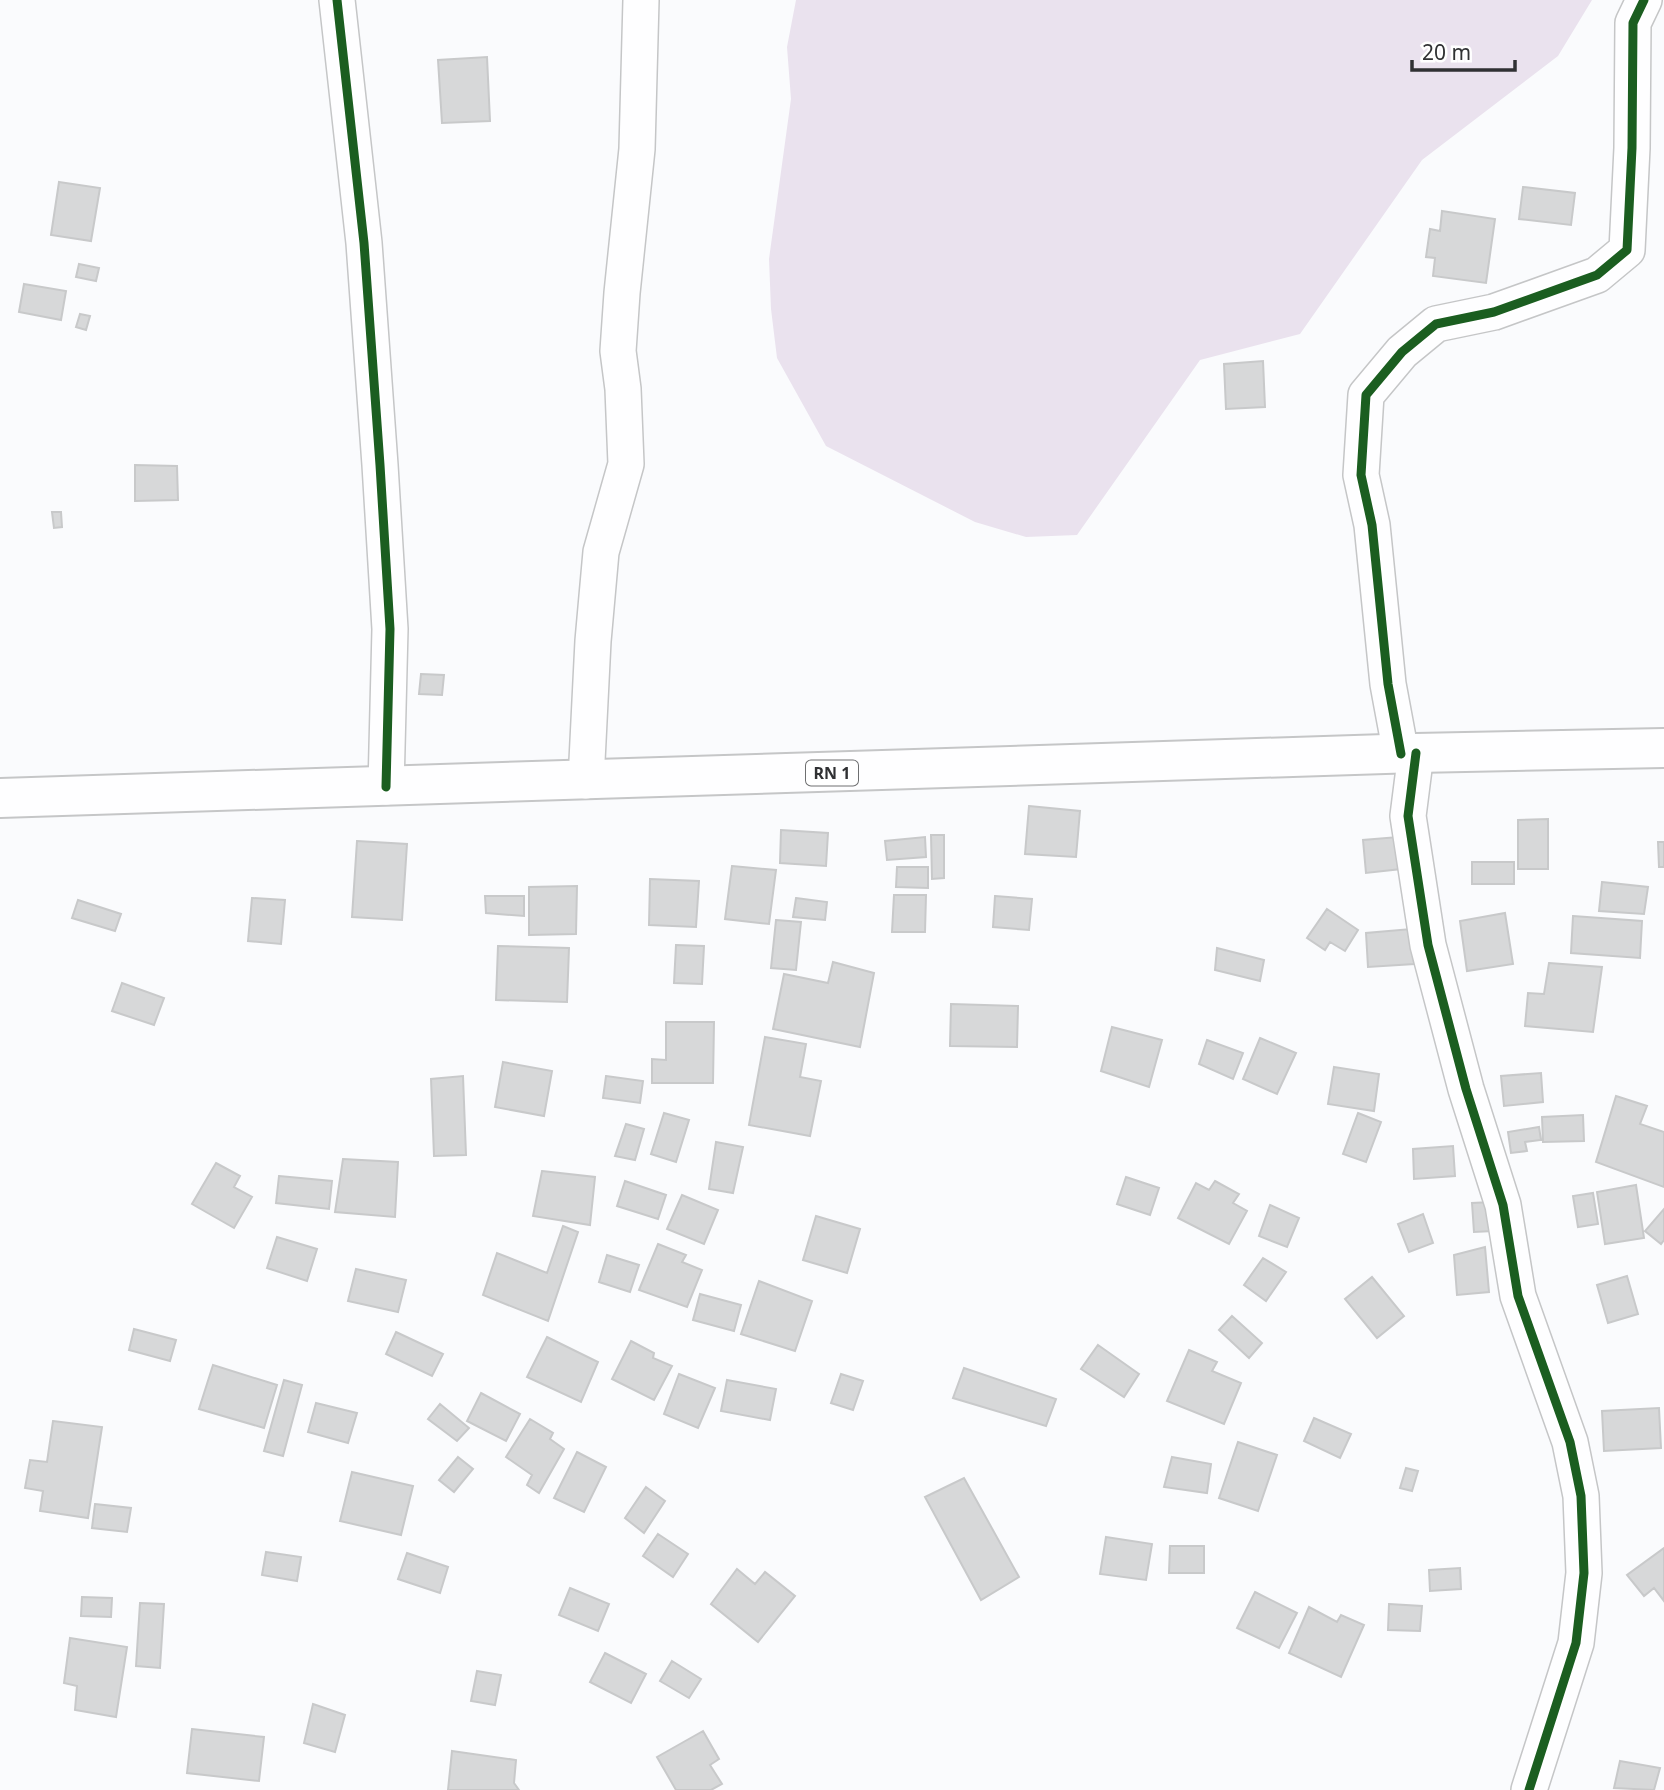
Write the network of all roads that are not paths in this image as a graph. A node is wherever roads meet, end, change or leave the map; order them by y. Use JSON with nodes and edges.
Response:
{"nodes":[{"id":1,"x":337,"y":0,"type":"edge"},
{"id":2,"x":641,"y":0,"type":"edge"},
{"id":3,"x":1644,"y":0,"type":"edge"},
{"id":4,"x":1664,"y":748,"type":"edge"},
{"id":5,"x":1408,"y":754,"type":"junction"},
{"id":6,"x":586,"y":781,"type":"junction"},
{"id":7,"x":386,"y":787,"type":"junction"},
{"id":8,"x":0,"y":798,"type":"edge"},
{"id":9,"x":1529,"y":1790,"type":"edge"}],
"edges":[{"from":1,"to":7,"type":"street"},
{"from":2,"to":6,"type":"street"},
{"from":3,"to":5,"type":"street"},
{"from":4,"to":5,"type":"main road","number":"RN 1"},
{"from":5,"to":6,"type":"main road","number":"RN 1"},
{"from":5,"to":9,"type":"street"},
{"from":6,"to":7,"type":"main road","number":"RN 1"},
{"from":7,"to":8,"type":"main road","number":"RN 1"}]}
